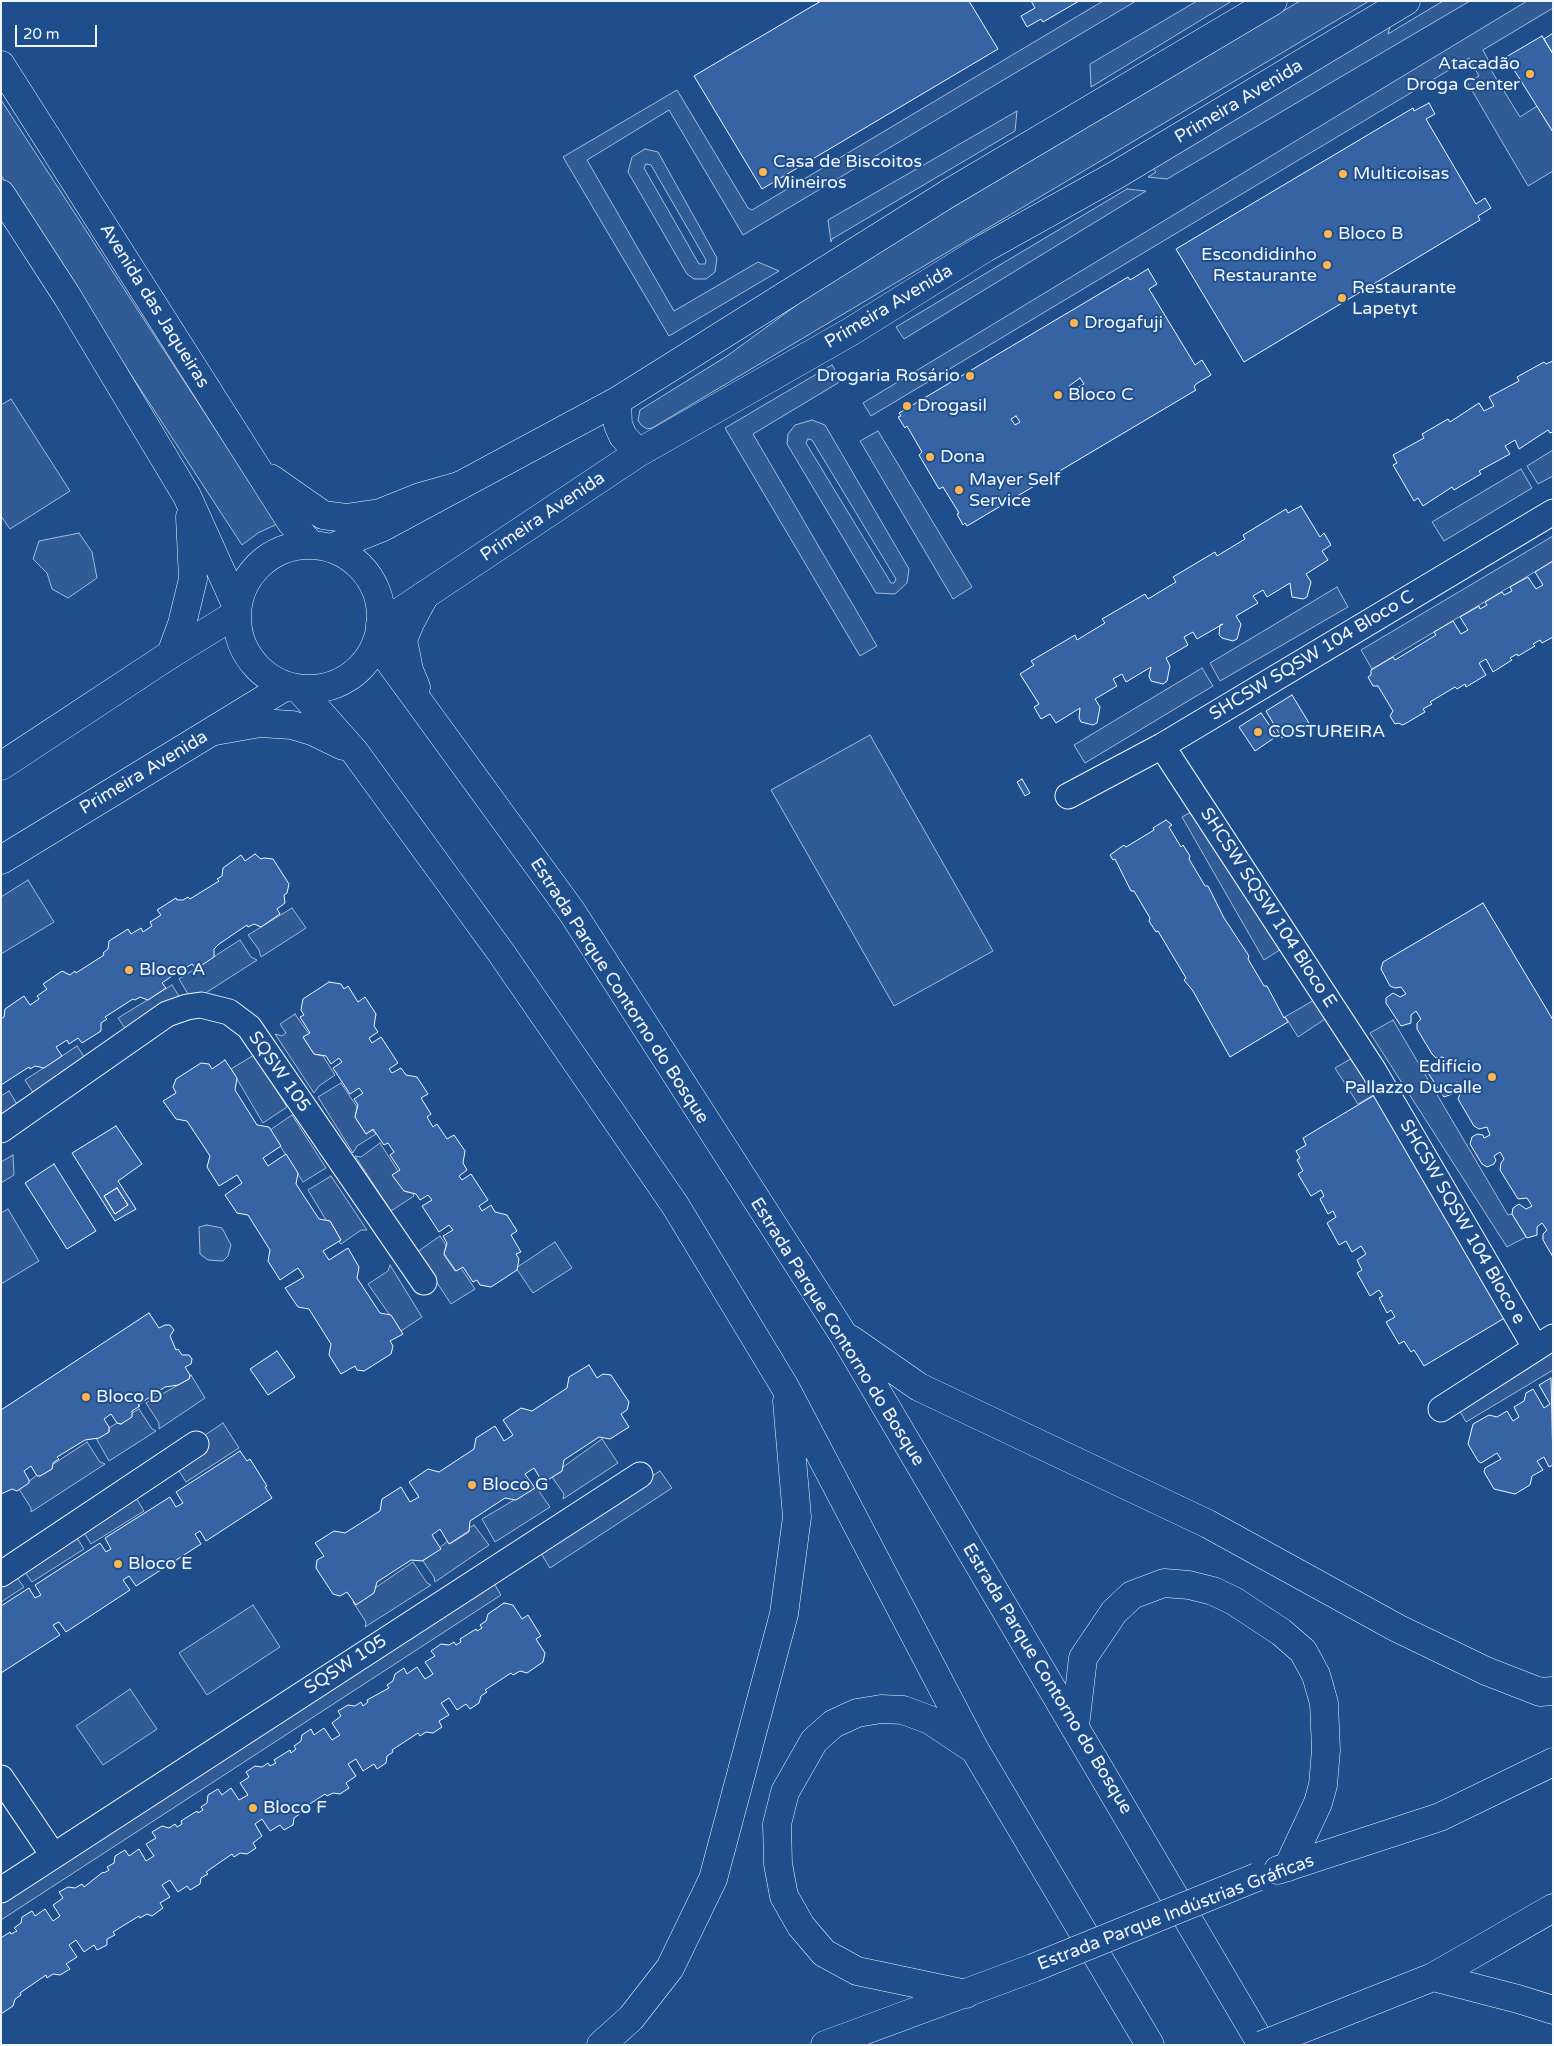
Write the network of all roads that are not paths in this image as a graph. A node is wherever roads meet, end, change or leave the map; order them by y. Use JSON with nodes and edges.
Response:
{"nodes":[{"id":1,"x":1273,"y":1,"type":"edge"},
{"id":2,"x":1406,"y":1,"type":"edge"},
{"id":3,"x":1,"y":65,"type":"edge"},
{"id":4,"x":1,"y":194,"type":"edge"},
{"id":5,"x":617,"y":401,"type":"junction"},
{"id":6,"x":638,"y":453,"type":"junction"},
{"id":7,"x":257,"y":468,"type":"junction"},
{"id":8,"x":459,"y":486,"type":"junction"},
{"id":9,"x":187,"y":496,"type":"junction"},
{"id":10,"x":1553,"y":512,"type":"edge"},
{"id":11,"x":321,"y":547,"type":"junction"},
{"id":12,"x":425,"y":595,"type":"junction"},
{"id":13,"x":236,"y":611,"type":"junction"},
{"id":14,"x":378,"y":634,"type":"junction"},
{"id":15,"x":171,"y":654,"type":"junction"},
{"id":16,"x":293,"y":687,"type":"junction"},
{"id":17,"x":425,"y":712,"type":"junction"},
{"id":18,"x":215,"y":731,"type":"junction"},
{"id":19,"x":1162,"y":746,"type":"junction"},
{"id":20,"x":354,"y":751,"type":"junction"},
{"id":21,"x":1,"y":766,"type":"edge"},
{"id":22,"x":1068,"y":796,"type":"dead end"},
{"id":23,"x":1,"y":860,"type":"edge"},
{"id":24,"x":1374,"y":1071,"type":"joint"},
{"id":25,"x":1,"y":1130,"type":"edge"},
{"id":26,"x":424,"y":1282,"type":"dead end"},
{"id":27,"x":843,"y":1334,"type":"junction"},
{"id":28,"x":1544,"y":1342,"type":"edge"},
{"id":29,"x":785,"y":1387,"type":"junction"},
{"id":30,"x":1441,"y":1409,"type":"dead end"},
{"id":31,"x":196,"y":1444,"type":"dead end"},
{"id":32,"x":640,"y":1475,"type":"dead end"},
{"id":33,"x":1,"y":1574,"type":"edge"},
{"id":34,"x":1553,"y":1691,"type":"edge"},
{"id":35,"x":1075,"y":1726,"type":"junction"},
{"id":36,"x":975,"y":1750,"type":"junction"},
{"id":37,"x":1553,"y":1762,"type":"edge"},
{"id":38,"x":1,"y":1778,"type":"edge"},
{"id":39,"x":53,"y":1855,"type":"junction"},
{"id":40,"x":1288,"y":1868,"type":"junction"},
{"id":41,"x":1,"y":1890,"type":"edge"},
{"id":42,"x":1553,"y":1908,"type":"edge"},
{"id":43,"x":1433,"y":1977,"type":"junction"},
{"id":44,"x":966,"y":1994,"type":"junction"},
{"id":45,"x":1553,"y":2010,"type":"edge"},
{"id":46,"x":601,"y":2045,"type":"edge"},
{"id":47,"x":825,"y":2045,"type":"edge"},
{"id":48,"x":1150,"y":2045,"type":"edge"},
{"id":49,"x":1262,"y":2045,"type":"edge"}],
"edges":[{"from":1,"to":5,"type":"main road"},
{"from":2,"to":6,"type":"main road","name":"Primeira Avenida"},
{"from":3,"to":7,"type":"main road","name":"Avenida das Jaqueiras"},
{"from":4,"to":9,"type":"main road"},
{"from":5,"to":6,"type":"main road"},
{"from":5,"to":8,"type":"main road"},
{"from":6,"to":12,"type":"main road","name":"Primeira Avenida"},
{"from":7,"to":8,"type":"main road"},
{"from":7,"to":11,"type":"main road","name":"Avenida das Jaqueiras"},
{"from":8,"to":11,"type":"main road"},
{"from":9,"to":13,"type":"main road"},
{"from":9,"to":15,"type":"main road"},
{"from":10,"to":19,"type":"street","name":"SHCSW SQSW 104 Bloco C"},
{"from":11,"to":13,"type":"main road"},
{"from":11,"to":14,"type":"main road"},
{"from":12,"to":14,"type":"main road","name":"Primeira Avenida"},
{"from":12,"to":17,"type":"main road"},
{"from":13,"to":15,"type":"main road"},
{"from":13,"to":16,"type":"main road"},
{"from":14,"to":16,"type":"main road"},
{"from":14,"to":17,"type":"main road","name":"Estrada Parque Contorno do Bosque"},
{"from":15,"to":21,"type":"main road"},
{"from":16,"to":18,"type":"main road","name":"Primeira Avenida"},
{"from":16,"to":20,"type":"main road"},
{"from":17,"to":27,"type":"main road","name":"Estrada Parque Contorno do Bosque"},
{"from":18,"to":20,"type":"main road"},
{"from":18,"to":23,"type":"main road","name":"Primeira Avenida"},
{"from":19,"to":22,"type":"street","name":"SHCSW SQSW 104 Bloco C"},
{"from":19,"to":24,"type":"street","name":"SHCSW SQSW 104 Bloco E"},
{"from":20,"to":29,"type":"main road"},
{"from":24,"to":28,"type":"street","name":"SHCSW SQSW 104 Bloco e"},
{"from":25,"to":26,"type":"street","name":"SQSW 105"},
{"from":27,"to":34,"type":"main road"},
{"from":27,"to":35,"type":"main road","name":"Estrada Parque Contorno do Bosque"},
{"from":28,"to":30,"type":"street"},
{"from":29,"to":36,"type":"main road"},
{"from":29,"to":46,"type":"main road"},
{"from":31,"to":33,"type":"street"},
{"from":32,"to":39,"type":"street","name":"SQSW 105"},
{"from":35,"to":40,"type":"main road"},
{"from":35,"to":49,"type":"main road","name":"Estrada Parque Contorno do Bosque"},
{"from":36,"to":44,"type":"main road"},
{"from":36,"to":48,"type":"main road"},
{"from":37,"to":40,"type":"main road","name":"Estrada Parque Indústrias Gráficas"},
{"from":38,"to":39,"type":"street"},
{"from":39,"to":41,"type":"street","name":"SQSW 105"},
{"from":40,"to":44,"type":"main road","name":"Estrada Parque Indústrias Gráficas","bridge":true},
{"from":42,"to":43,"type":"main road"},
{"from":43,"to":45,"type":"main road"},
{"from":43,"to":49,"type":"main road","bridge":true},
{"from":44,"to":47,"type":"main road","name":"Estrada Parque Indústrias Gráficas"}]}
